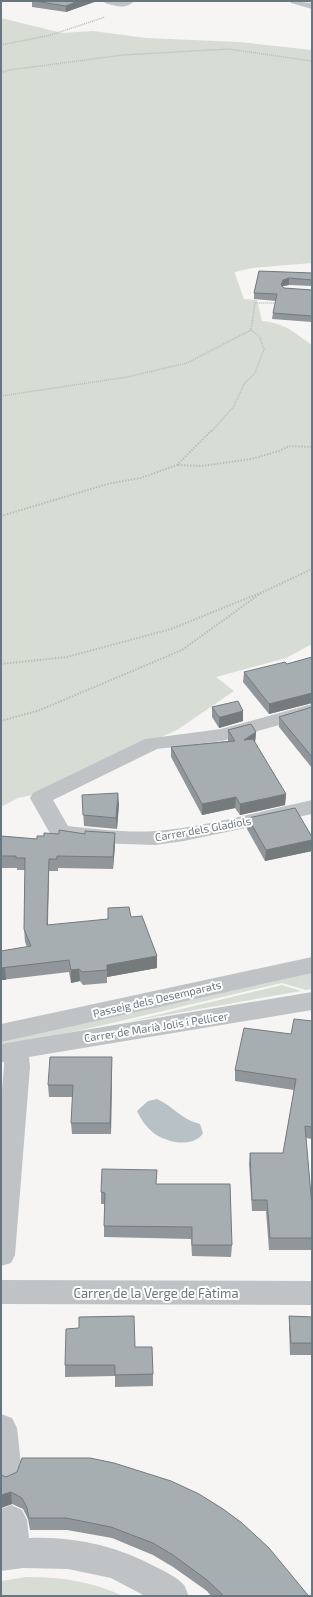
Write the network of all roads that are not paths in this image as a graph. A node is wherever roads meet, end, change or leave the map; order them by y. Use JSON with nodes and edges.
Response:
{"nodes":[{"id":1,"x":109,"y":1,"type":"edge"},
{"id":2,"x":295,"y":1,"type":"edge"},
{"id":3,"x":125,"y":2,"type":"edge"},
{"id":4,"x":312,"y":6,"type":"edge"},
{"id":5,"x":312,"y":710,"type":"edge"},
{"id":6,"x":312,"y":807,"type":"edge"},
{"id":7,"x":312,"y":965,"type":"edge"},
{"id":8,"x":312,"y":1001,"type":"edge"},
{"id":9,"x":6,"y":1046,"type":"edge"},
{"id":10,"x":1,"y":1255,"type":"edge"},
{"id":11,"x":1,"y":1292,"type":"edge"},
{"id":12,"x":312,"y":1293,"type":"edge"},
{"id":13,"x":1,"y":1428,"type":"edge"},
{"id":14,"x":6,"y":1473,"type":"dead end"},
{"id":15,"x":11,"y":1520,"type":"dead end"},
{"id":16,"x":8,"y":1555,"type":"edge"},
{"id":17,"x":172,"y":1596,"type":"edge"}],
"edges":[{"from":1,"to":3,"type":"street"},
{"from":2,"to":4,"type":"street"},
{"from":5,"to":6,"type":"street","name":"Carrer dels Gladiols"},
{"from":7,"to":9,"type":"street","name":"Passeig dels Desemparats"},
{"from":8,"to":9,"type":"street","name":"Carrer de Marià Jolis i Pellicer"},
{"from":9,"to":10,"type":"street"},
{"from":11,"to":12,"type":"street","name":"Carrer de la Verge de Fàtima"},
{"from":13,"to":14,"type":"street"},
{"from":15,"to":16,"type":"street"},
{"from":16,"to":17,"type":"street"}]}
